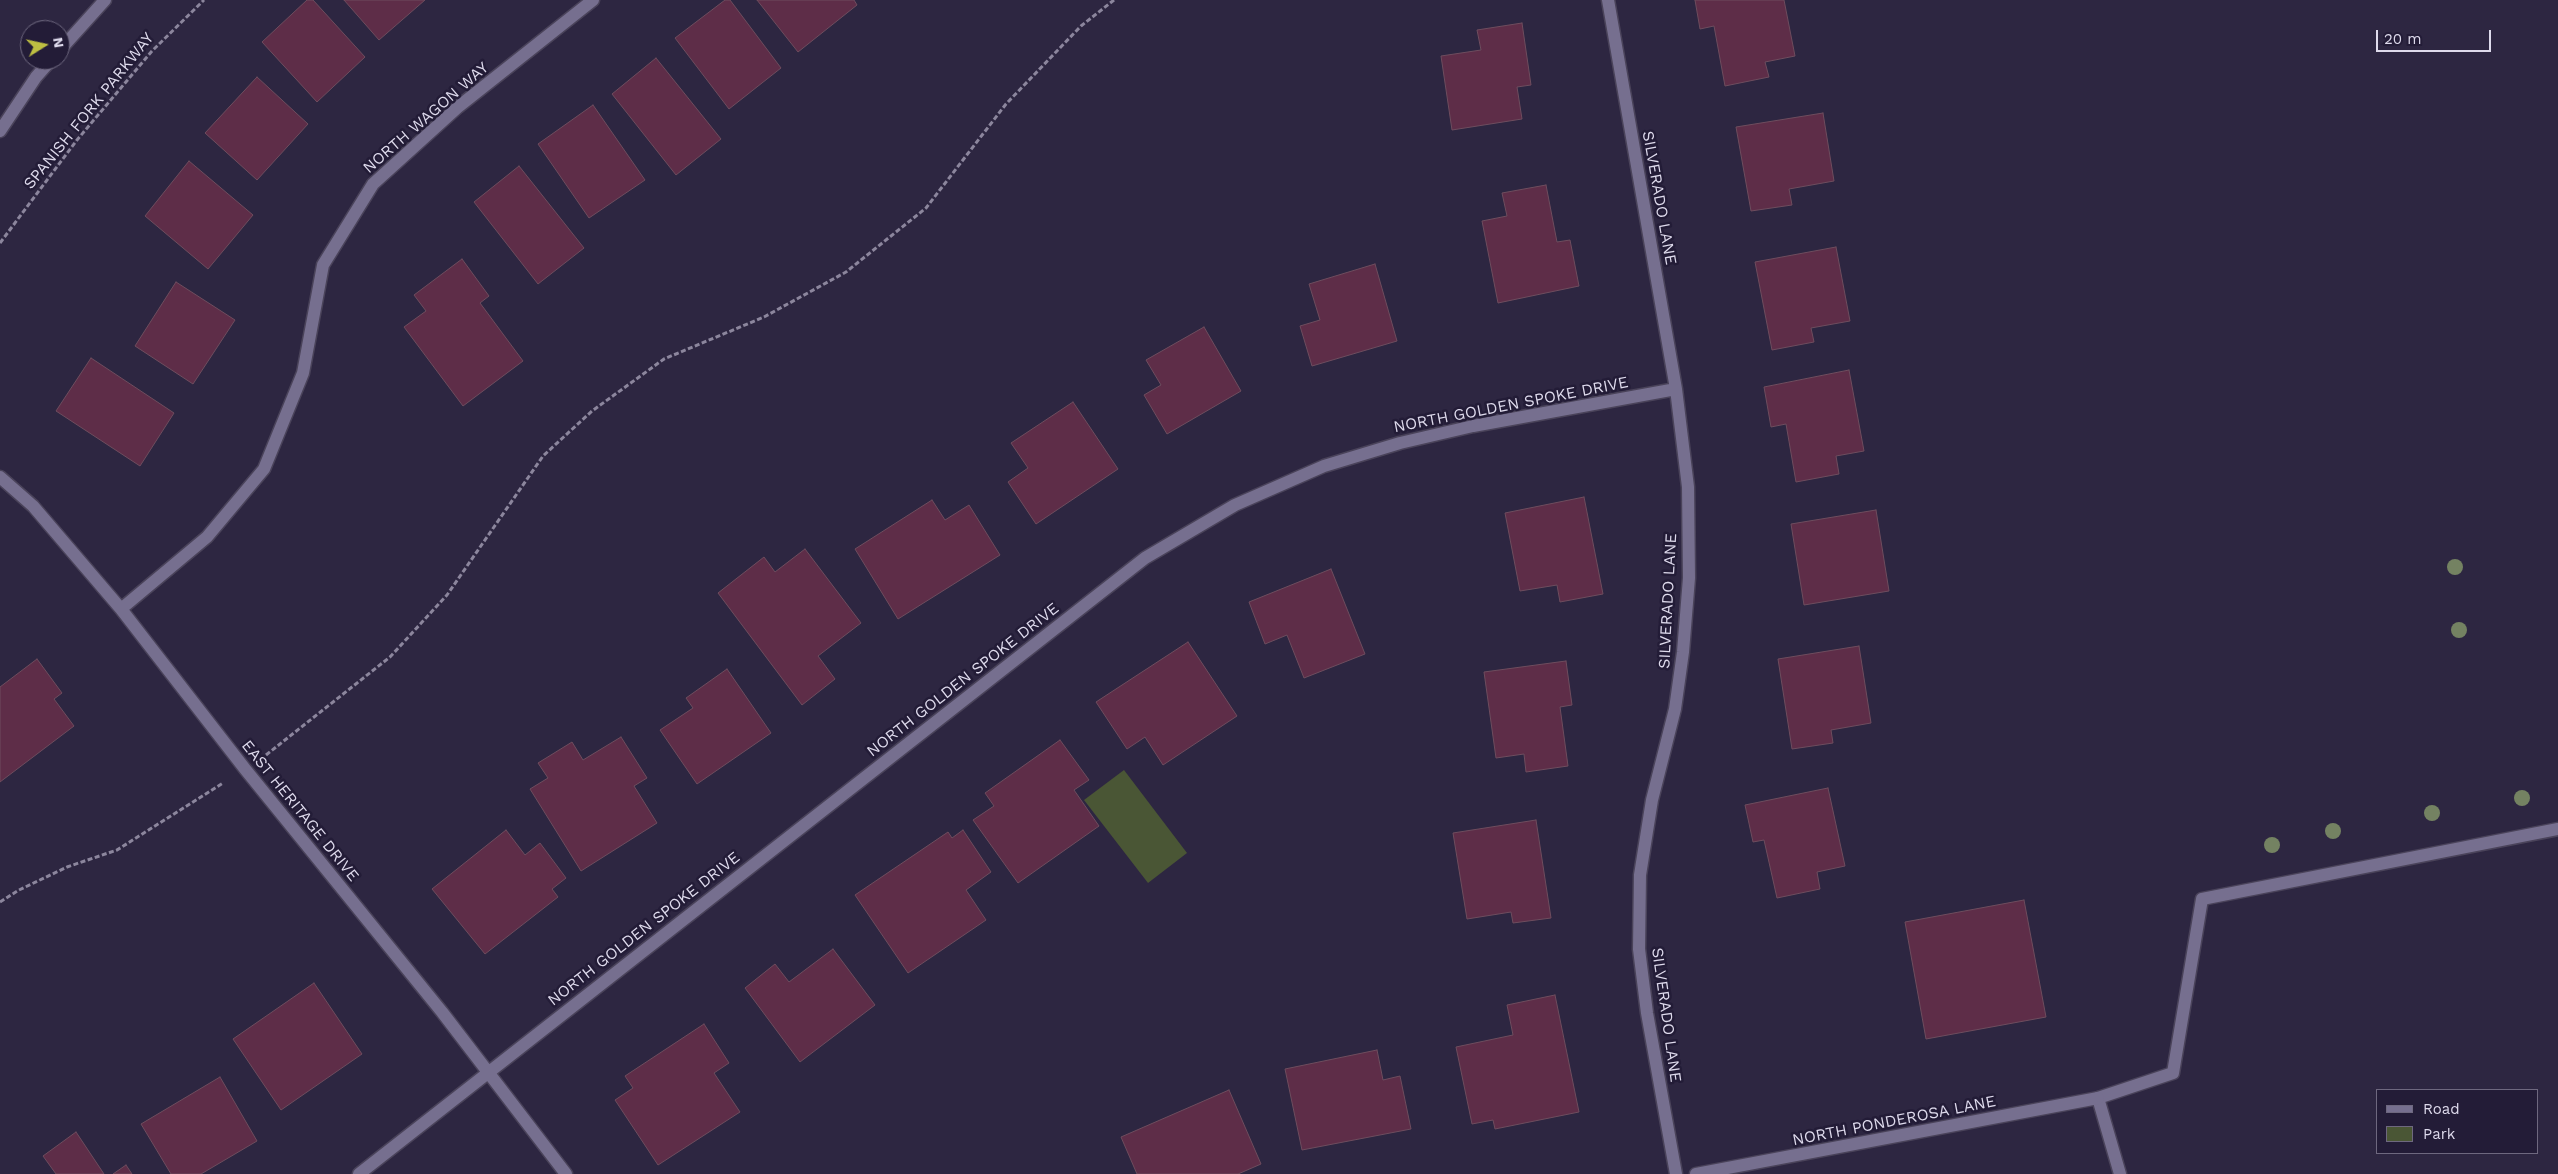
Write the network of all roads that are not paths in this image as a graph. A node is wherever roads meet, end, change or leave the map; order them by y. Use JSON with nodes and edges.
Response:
{"nodes":[{"id":1,"x":105,"y":0,"type":"edge"},
{"id":2,"x":593,"y":0,"type":"edge"},
{"id":3,"x":1608,"y":0,"type":"edge"},
{"id":4,"x":70,"y":39,"type":"edge"},
{"id":5,"x":42,"y":70,"type":"edge"},
{"id":6,"x":0,"y":131,"type":"edge"},
{"id":7,"x":1676,"y":390,"type":"junction"},
{"id":8,"x":0,"y":476,"type":"edge"},
{"id":9,"x":121,"y":609,"type":"junction"},
{"id":10,"x":2558,"y":828,"type":"edge"},
{"id":11,"x":487,"y":1072,"type":"junction"},
{"id":12,"x":2098,"y":1098,"type":"junction"},
{"id":13,"x":359,"y":1174,"type":"edge"},
{"id":14,"x":566,"y":1174,"type":"edge"},
{"id":15,"x":1676,"y":1174,"type":"edge"},
{"id":16,"x":1696,"y":1174,"type":"edge"},
{"id":17,"x":2120,"y":1174,"type":"edge"}],
"edges":[{"from":1,"to":4,"type":"street"},
{"from":2,"to":9,"type":"street","name":"NORTH WAGON WAY"},
{"from":3,"to":7,"type":"street","name":"SILVERADO LANE"},
{"from":5,"to":6,"type":"street"},
{"from":7,"to":11,"type":"street","name":"NORTH GOLDEN SPOKE DRIVE"},
{"from":7,"to":15,"type":"street","name":"SILVERADO LANE"},
{"from":8,"to":9,"type":"street","name":"EAST HERITAGE DRIVE"},
{"from":9,"to":11,"type":"street","name":"EAST HERITAGE DRIVE"},
{"from":10,"to":12,"type":"street","name":"NORTH PONDEROSA LANE"},
{"from":11,"to":13,"type":"street","name":"NORTH GOLDEN SPOKE DRIVE"},
{"from":11,"to":14,"type":"street","name":"EAST HERITAGE DRIVE"},
{"from":12,"to":16,"type":"street","name":"NORTH PONDEROSA LANE"},
{"from":12,"to":17,"type":"street"}]}
